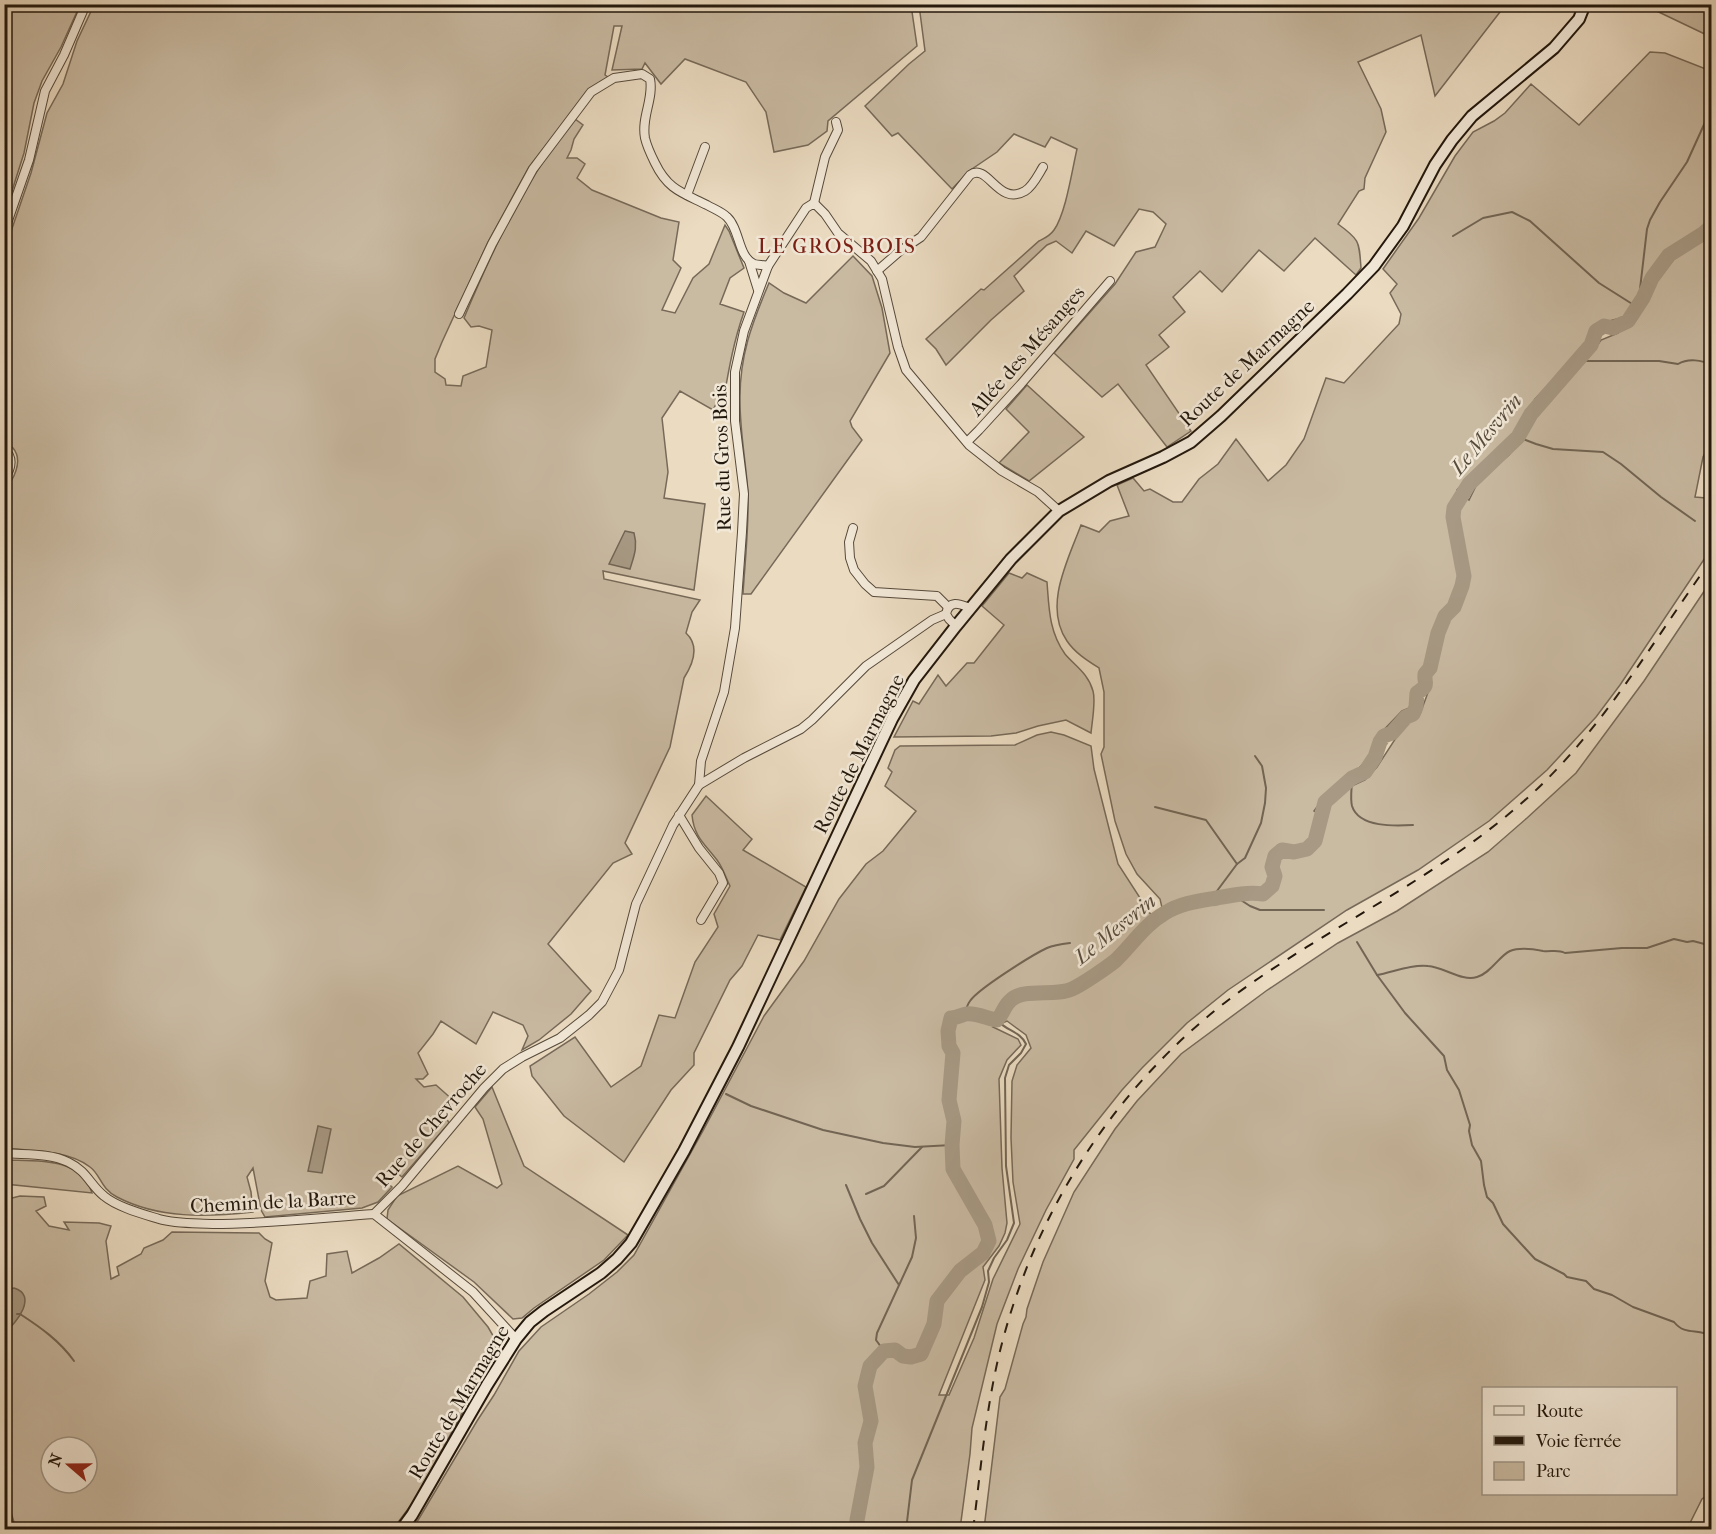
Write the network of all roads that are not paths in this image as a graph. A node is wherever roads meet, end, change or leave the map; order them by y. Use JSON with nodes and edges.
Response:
{"nodes":[{"id":1,"x":86,"y":4,"type":"edge"},
{"id":2,"x":1585,"y":4,"type":"edge"},
{"id":3,"x":836,"y":122,"type":"dead end"},
{"id":4,"x":705,"y":147,"type":"dead end"},
{"id":5,"x":1043,"y":167,"type":"dead end"},
{"id":6,"x":687,"y":195,"type":"junction"},
{"id":7,"x":814,"y":203,"type":"junction"},
{"id":8,"x":4,"y":232,"type":"edge"},
{"id":9,"x":748,"y":259,"type":"junction"},
{"id":10,"x":768,"y":266,"type":"junction"},
{"id":11,"x":877,"y":271,"type":"junction"},
{"id":12,"x":1110,"y":281,"type":"dead end"},
{"id":13,"x":758,"y":291,"type":"junction"},
{"id":14,"x":459,"y":314,"type":"dead end"},
{"id":15,"x":967,"y":442,"type":"junction"},
{"id":16,"x":4,"y":449,"type":"edge"},
{"id":17,"x":4,"y":479,"type":"edge"},
{"id":18,"x":1059,"y":511,"type":"junction"},
{"id":19,"x":853,"y":528,"type":"dead end"},
{"id":20,"x":970,"y":608,"type":"junction"},
{"id":21,"x":947,"y":610,"type":"junction"},
{"id":22,"x":956,"y":626,"type":"junction"},
{"id":23,"x":699,"y":785,"type":"junction"},
{"id":24,"x":679,"y":815,"type":"junction"},
{"id":25,"x":701,"y":920,"type":"dead end"},
{"id":26,"x":4,"y":1154,"type":"edge"},
{"id":27,"x":374,"y":1214,"type":"junction"},
{"id":28,"x":516,"y":1339,"type":"junction"},
{"id":29,"x":401,"y":1530,"type":"edge"}],
"edges":[{"from":1,"to":8,"type":"street"},
{"from":2,"to":18,"type":"main road","name":"Route de Marmagne"},
{"from":3,"to":7,"type":"street"},
{"from":4,"to":6,"type":"street"},
{"from":5,"to":11,"type":"street"},
{"from":6,"to":9,"type":"street"},
{"from":6,"to":14,"type":"street"},
{"from":7,"to":10,"type":"street","name":"Rue du Gros Bois"},
{"from":7,"to":11,"type":"street"},
{"from":9,"to":10,"type":"street"},
{"from":9,"to":13,"type":"street"},
{"from":10,"to":13,"type":"street","name":"Rue du Gros Bois"},
{"from":11,"to":15,"type":"street"},
{"from":12,"to":15,"type":"street","name":"Allée des Mésanges"},
{"from":13,"to":23,"type":"street","name":"Rue du Gros Bois"},
{"from":15,"to":18,"type":"street"},
{"from":16,"to":17,"type":"street"},
{"from":18,"to":20,"type":"main road","name":"Route de Marmagne"},
{"from":19,"to":21,"type":"street"},
{"from":20,"to":21,"type":"street"},
{"from":20,"to":22,"type":"main road","name":"Route de Marmagne"},
{"from":21,"to":22,"type":"street"},
{"from":21,"to":23,"type":"street","name":"Rue de Chevroche"},
{"from":22,"to":28,"type":"main road","name":"Route de Marmagne"},
{"from":23,"to":24,"type":"street","name":"Rue de Chevroche"},
{"from":24,"to":25,"type":"street"},
{"from":24,"to":27,"type":"street","name":"Rue de Chevroche"},
{"from":26,"to":27,"type":"street","name":"Chemin de la Barre"},
{"from":27,"to":28,"type":"street","name":"Chemin de la Barre"},
{"from":28,"to":29,"type":"main road","name":"Route de Marmagne"}]}
